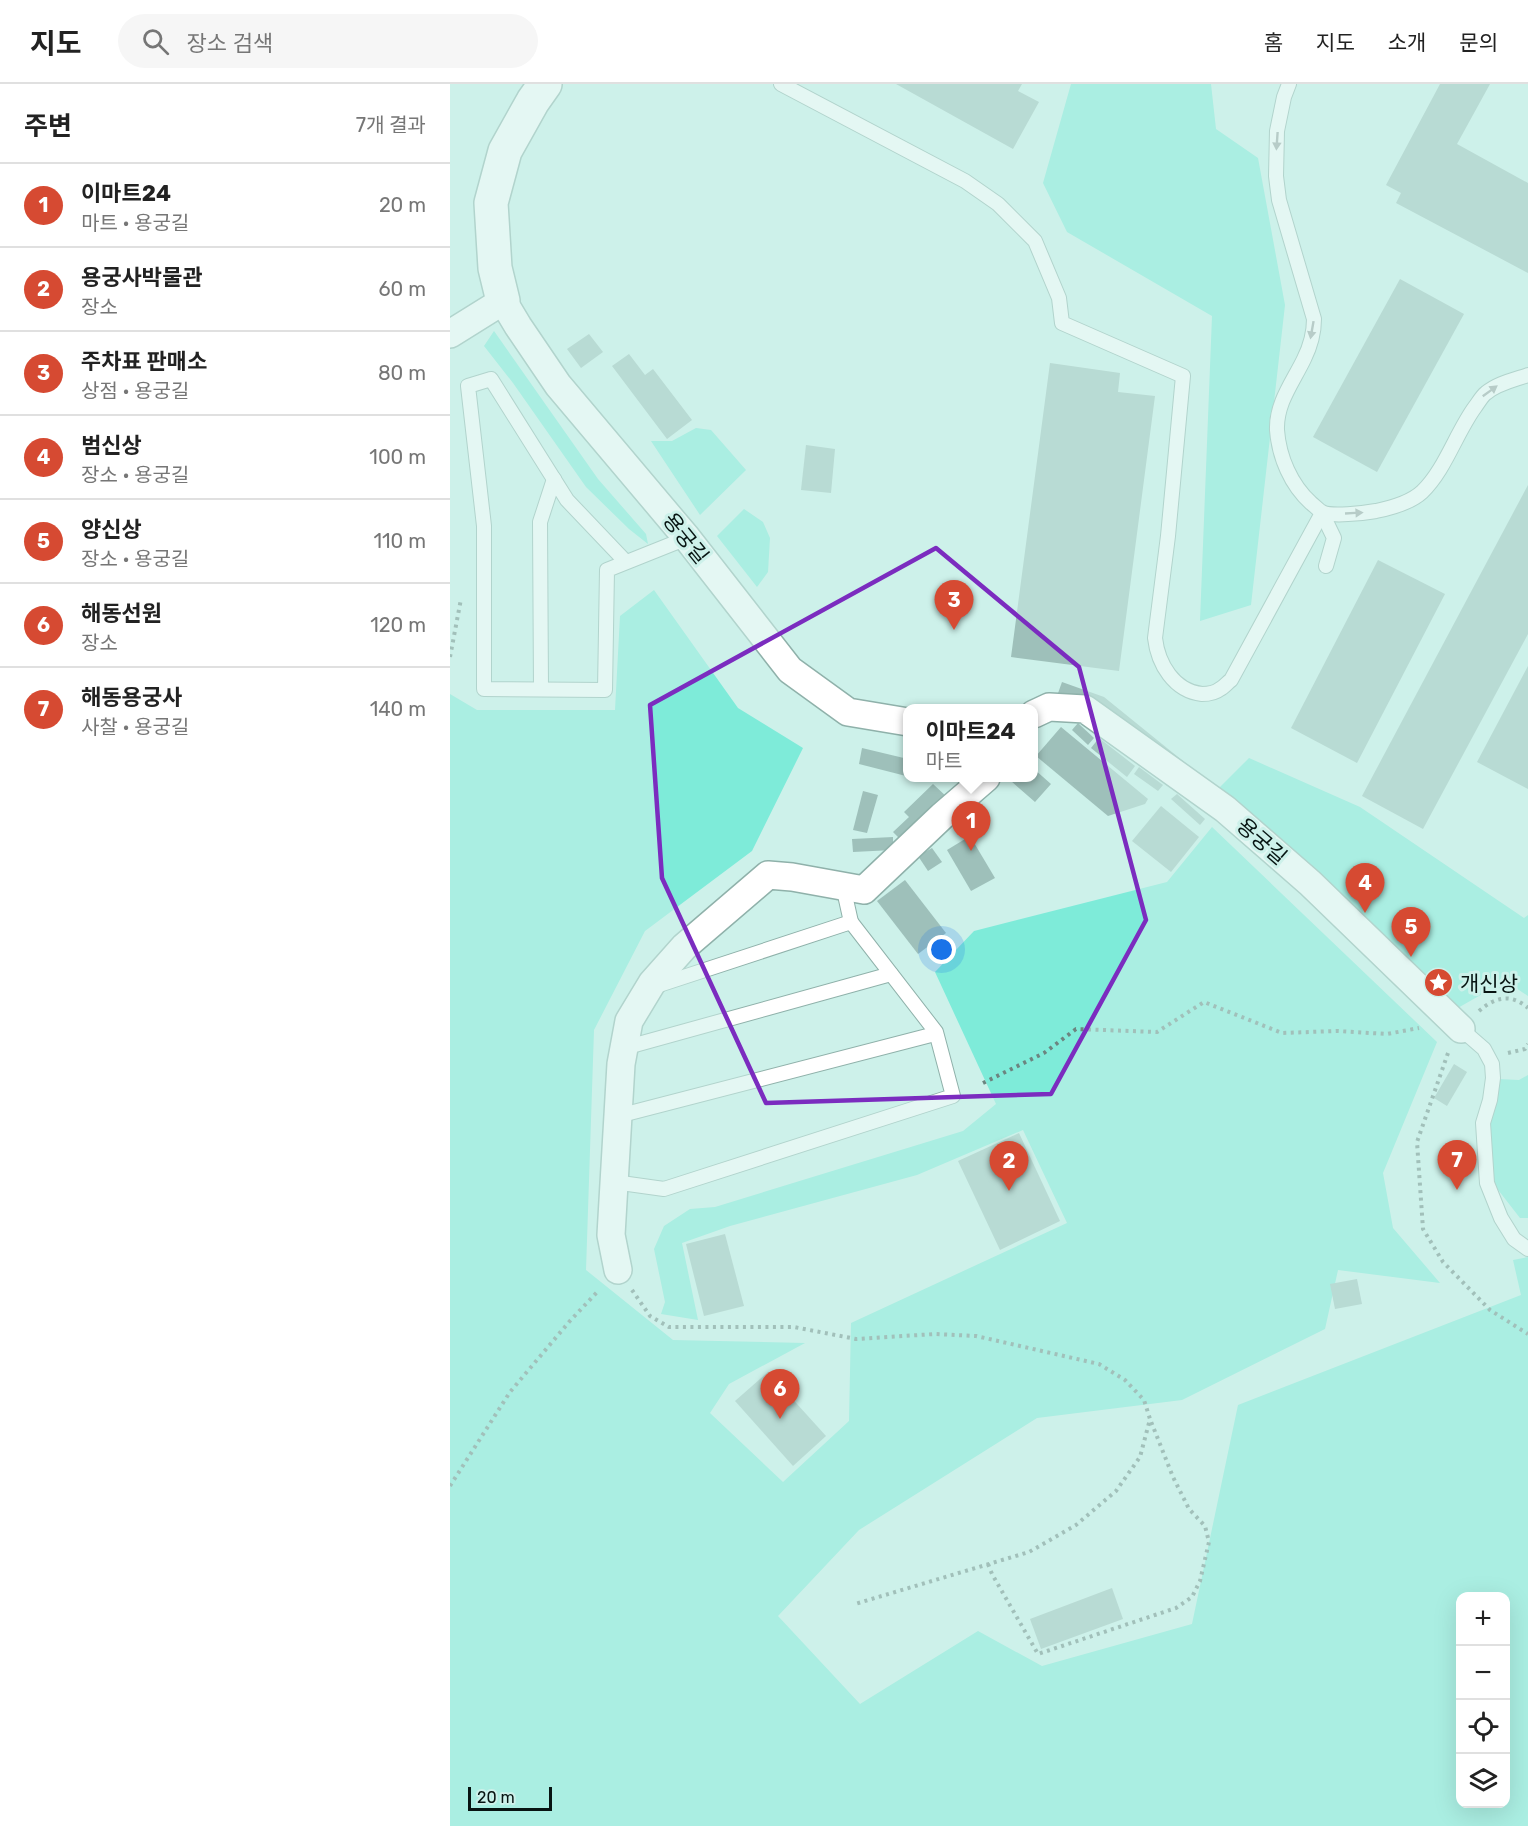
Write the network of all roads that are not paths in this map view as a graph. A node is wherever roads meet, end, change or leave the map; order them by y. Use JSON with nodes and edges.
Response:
{"nodes":[{"id":1,"x":545,"y":84,"type":"edge"},
{"id":2,"x":781,"y":84,"type":"edge"},
{"id":3,"x":1289,"y":84,"type":"edge"},
{"id":4,"x":503,"y":301,"type":"junction"},
{"id":5,"x":450,"y":334,"type":"edge"},
{"id":6,"x":1528,"y":375,"type":"edge"},
{"id":7,"x":554,"y":479,"type":"junction"},
{"id":8,"x":1322,"y":513,"type":"junction"},
{"id":9,"x":687,"y":538,"type":"junction"},
{"id":10,"x":626,"y":562,"type":"junction"},
{"id":11,"x":1326,"y":566,"type":"dead end"},
{"id":12,"x":541,"y":689,"type":"junction"},
{"id":13,"x":1038,"y":712,"type":"edge"},
{"id":14,"x":903,"y":721,"type":"edge"},
{"id":15,"x":980,"y":782,"type":"edge"},
{"id":16,"x":843,"y":886,"type":"junction"},
{"id":17,"x":851,"y":922,"type":"junction"},
{"id":18,"x":891,"y":974,"type":"junction"},
{"id":19,"x":648,"y":989,"type":"junction"},
{"id":20,"x":1461,"y":1029,"type":"joint"},
{"id":21,"x":931,"y":1035,"type":"dead end"},
{"id":22,"x":624,"y":1048,"type":"junction"},
{"id":23,"x":618,"y":1116,"type":"junction"},
{"id":24,"x":614,"y":1182,"type":"junction"},
{"id":25,"x":1528,"y":1249,"type":"edge"},
{"id":26,"x":618,"y":1270,"type":"road end"}],
"edges":[{"from":1,"to":4,"type":"street","name":"용궁길"},
{"from":2,"to":8,"type":"lane"},
{"from":3,"to":8,"type":"lane","one_way":true},
{"from":4,"to":5,"type":"street"},
{"from":4,"to":9,"type":"street","name":"용궁길"},
{"from":8,"to":6,"type":"lane","one_way":true},
{"from":7,"to":10,"type":"lane"},
{"from":7,"to":12,"type":"lane"},
{"from":7,"to":12,"type":"lane"},
{"from":8,"to":11,"type":"lane"},
{"from":9,"to":10,"type":"lane"},
{"from":9,"to":14,"type":"street","name":"용궁길"},
{"from":10,"to":12,"type":"lane"},
{"from":13,"to":20,"type":"street","name":"용궁길"},
{"from":15,"to":16,"type":"street"},
{"from":16,"to":17,"type":"lane"},
{"from":16,"to":19,"type":"street"},
{"from":17,"to":18,"type":"lane"},
{"from":17,"to":19,"type":"lane"},
{"from":18,"to":22,"type":"lane"},
{"from":18,"to":24,"type":"lane"},
{"from":19,"to":22,"type":"street"},
{"from":20,"to":25,"type":"lane"},
{"from":21,"to":23,"type":"lane"},
{"from":22,"to":23,"type":"street"},
{"from":23,"to":24,"type":"street"},
{"from":24,"to":26,"type":"street"}]}
